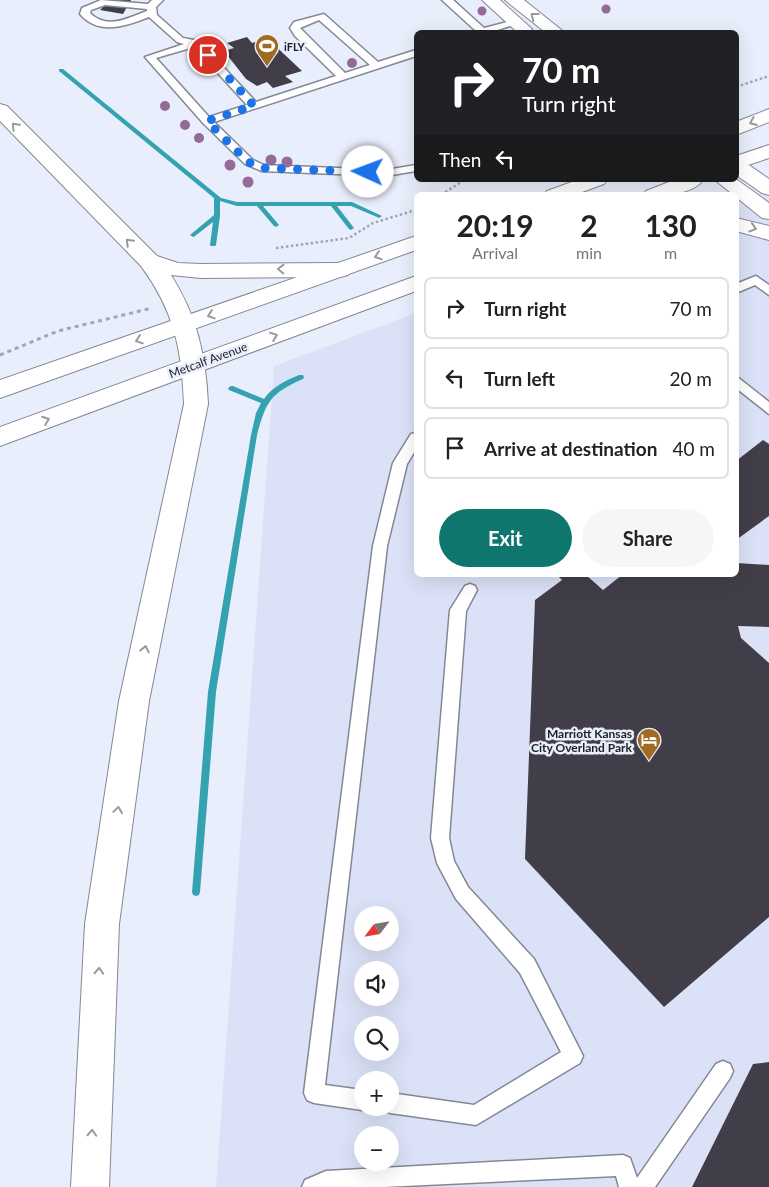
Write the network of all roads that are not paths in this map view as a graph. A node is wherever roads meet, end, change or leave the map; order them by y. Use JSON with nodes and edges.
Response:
{"nodes":[{"id":1,"x":447,"y":0,"type":"edge"},
{"id":2,"x":490,"y":0,"type":"edge"},
{"id":3,"x":513,"y":0,"type":"edge"},
{"id":4,"x":154,"y":7,"type":"edge"},
{"id":5,"x":522,"y":28,"type":"edge"},
{"id":6,"x":480,"y":30,"type":"edge"},
{"id":7,"x":502,"y":30,"type":"edge"},
{"id":8,"x":552,"y":30,"type":"edge"},
{"id":9,"x":196,"y":43,"type":"junction"},
{"id":10,"x":414,"y":54,"type":"edge"},
{"id":11,"x":377,"y":66,"type":"junction"},
{"id":12,"x":343,"y":76,"type":"junction"},
{"id":13,"x":254,"y":106,"type":"junction"},
{"id":14,"x":0,"y":110,"type":"edge"},
{"id":15,"x":769,"y":115,"type":"edge"},
{"id":16,"x":207,"y":121,"type":"junction"},
{"id":17,"x":739,"y":129,"type":"edge"},
{"id":18,"x":769,"y":151,"type":"edge"},
{"id":19,"x":739,"y":163,"type":"edge"},
{"id":20,"x":739,"y":166,"type":"edge"},
{"id":21,"x":414,"y":169,"type":"edge"},
{"id":22,"x":591,"y":182,"type":"edge"},
{"id":23,"x":688,"y":182,"type":"edge"},
{"id":24,"x":728,"y":182,"type":"edge"},
{"id":25,"x":769,"y":189,"type":"edge"},
{"id":26,"x":563,"y":192,"type":"edge"},
{"id":27,"x":662,"y":192,"type":"edge"},
{"id":28,"x":769,"y":213,"type":"edge"},
{"id":29,"x":739,"y":225,"type":"edge"},
{"id":30,"x":769,"y":234,"type":"edge"},
{"id":31,"x":414,"y":244,"type":"edge"},
{"id":32,"x":149,"y":261,"type":"junction"},
{"id":33,"x":340,"y":270,"type":"junction"},
{"id":34,"x":414,"y":284,"type":"edge"},
{"id":35,"x":739,"y":288,"type":"edge"},
{"id":36,"x":769,"y":292,"type":"edge"},
{"id":37,"x":186,"y":324,"type":"junction"},
{"id":38,"x":195,"y":365,"type":"junction"},
{"id":39,"x":739,"y":383,"type":"edge"},
{"id":40,"x":0,"y":388,"type":"edge"},
{"id":41,"x":766,"y":402,"type":"edge"},
{"id":42,"x":0,"y":437,"type":"edge"},
{"id":43,"x":414,"y":441,"type":"edge"},
{"id":44,"x":470,"y":590,"type":"dead end"},
{"id":45,"x":723,"y":1071,"type":"dead end"},
{"id":46,"x":354,"y":1099,"type":"edge"},
{"id":47,"x":399,"y":1105,"type":"edge"},
{"id":48,"x":90,"y":1187,"type":"edge"},
{"id":49,"x":312,"y":1187,"type":"edge"},
{"id":50,"x":629,"y":1187,"type":"edge"},
{"id":51,"x":643,"y":1187,"type":"edge"}],
"edges":[{"from":1,"to":6,"type":"lane"},
{"from":2,"to":5,"type":"main road"},
{"from":8,"to":3,"type":"main road","one_way":true},
{"from":4,"to":4,"type":"lane"},
{"from":4,"to":9,"type":"lane"},
{"from":5,"to":7,"type":"lane"},
{"from":9,"to":13,"type":"lane"},
{"from":9,"to":16,"type":"lane"},
{"from":10,"to":11,"type":"lane"},
{"from":11,"to":12,"type":"lane"},
{"from":11,"to":12,"type":"lane"},
{"from":12,"to":13,"type":"lane"},
{"from":13,"to":16,"type":"lane"},
{"from":32,"to":14,"type":"main road","one_way":true},
{"from":15,"to":17,"type":"main road","one_way":true},
{"from":16,"to":21,"type":"lane"},
{"from":18,"to":19,"type":"main road"},
{"from":20,"to":25,"type":"main road"},
{"from":22,"to":26,"type":"main road"},
{"from":23,"to":27,"type":"main road"},
{"from":24,"to":28,"type":"main road"},
{"from":29,"to":30,"type":"main road","one_way":true},
{"from":31,"to":33,"type":"main road","one_way":true},
{"from":33,"to":32,"type":"main road","one_way":true},
{"from":32,"to":37,"type":"main road"},
{"from":33,"to":37,"type":"main road","one_way":true},
{"from":38,"to":34,"type":"main road","name":"Metcalf Avenue","one_way":true},
{"from":35,"to":36,"type":"lane"},
{"from":37,"to":38,"type":"main road"},
{"from":37,"to":40,"type":"main road","one_way":true},
{"from":42,"to":38,"type":"main road","name":"Metcalf Avenue","one_way":true},
{"from":48,"to":38,"type":"main road","one_way":true},
{"from":39,"to":41,"type":"lane"},
{"from":43,"to":46,"type":"lane"},
{"from":44,"to":47,"type":"lane"},
{"from":45,"to":51,"type":"lane"},
{"from":49,"to":50,"type":"lane"}]}
